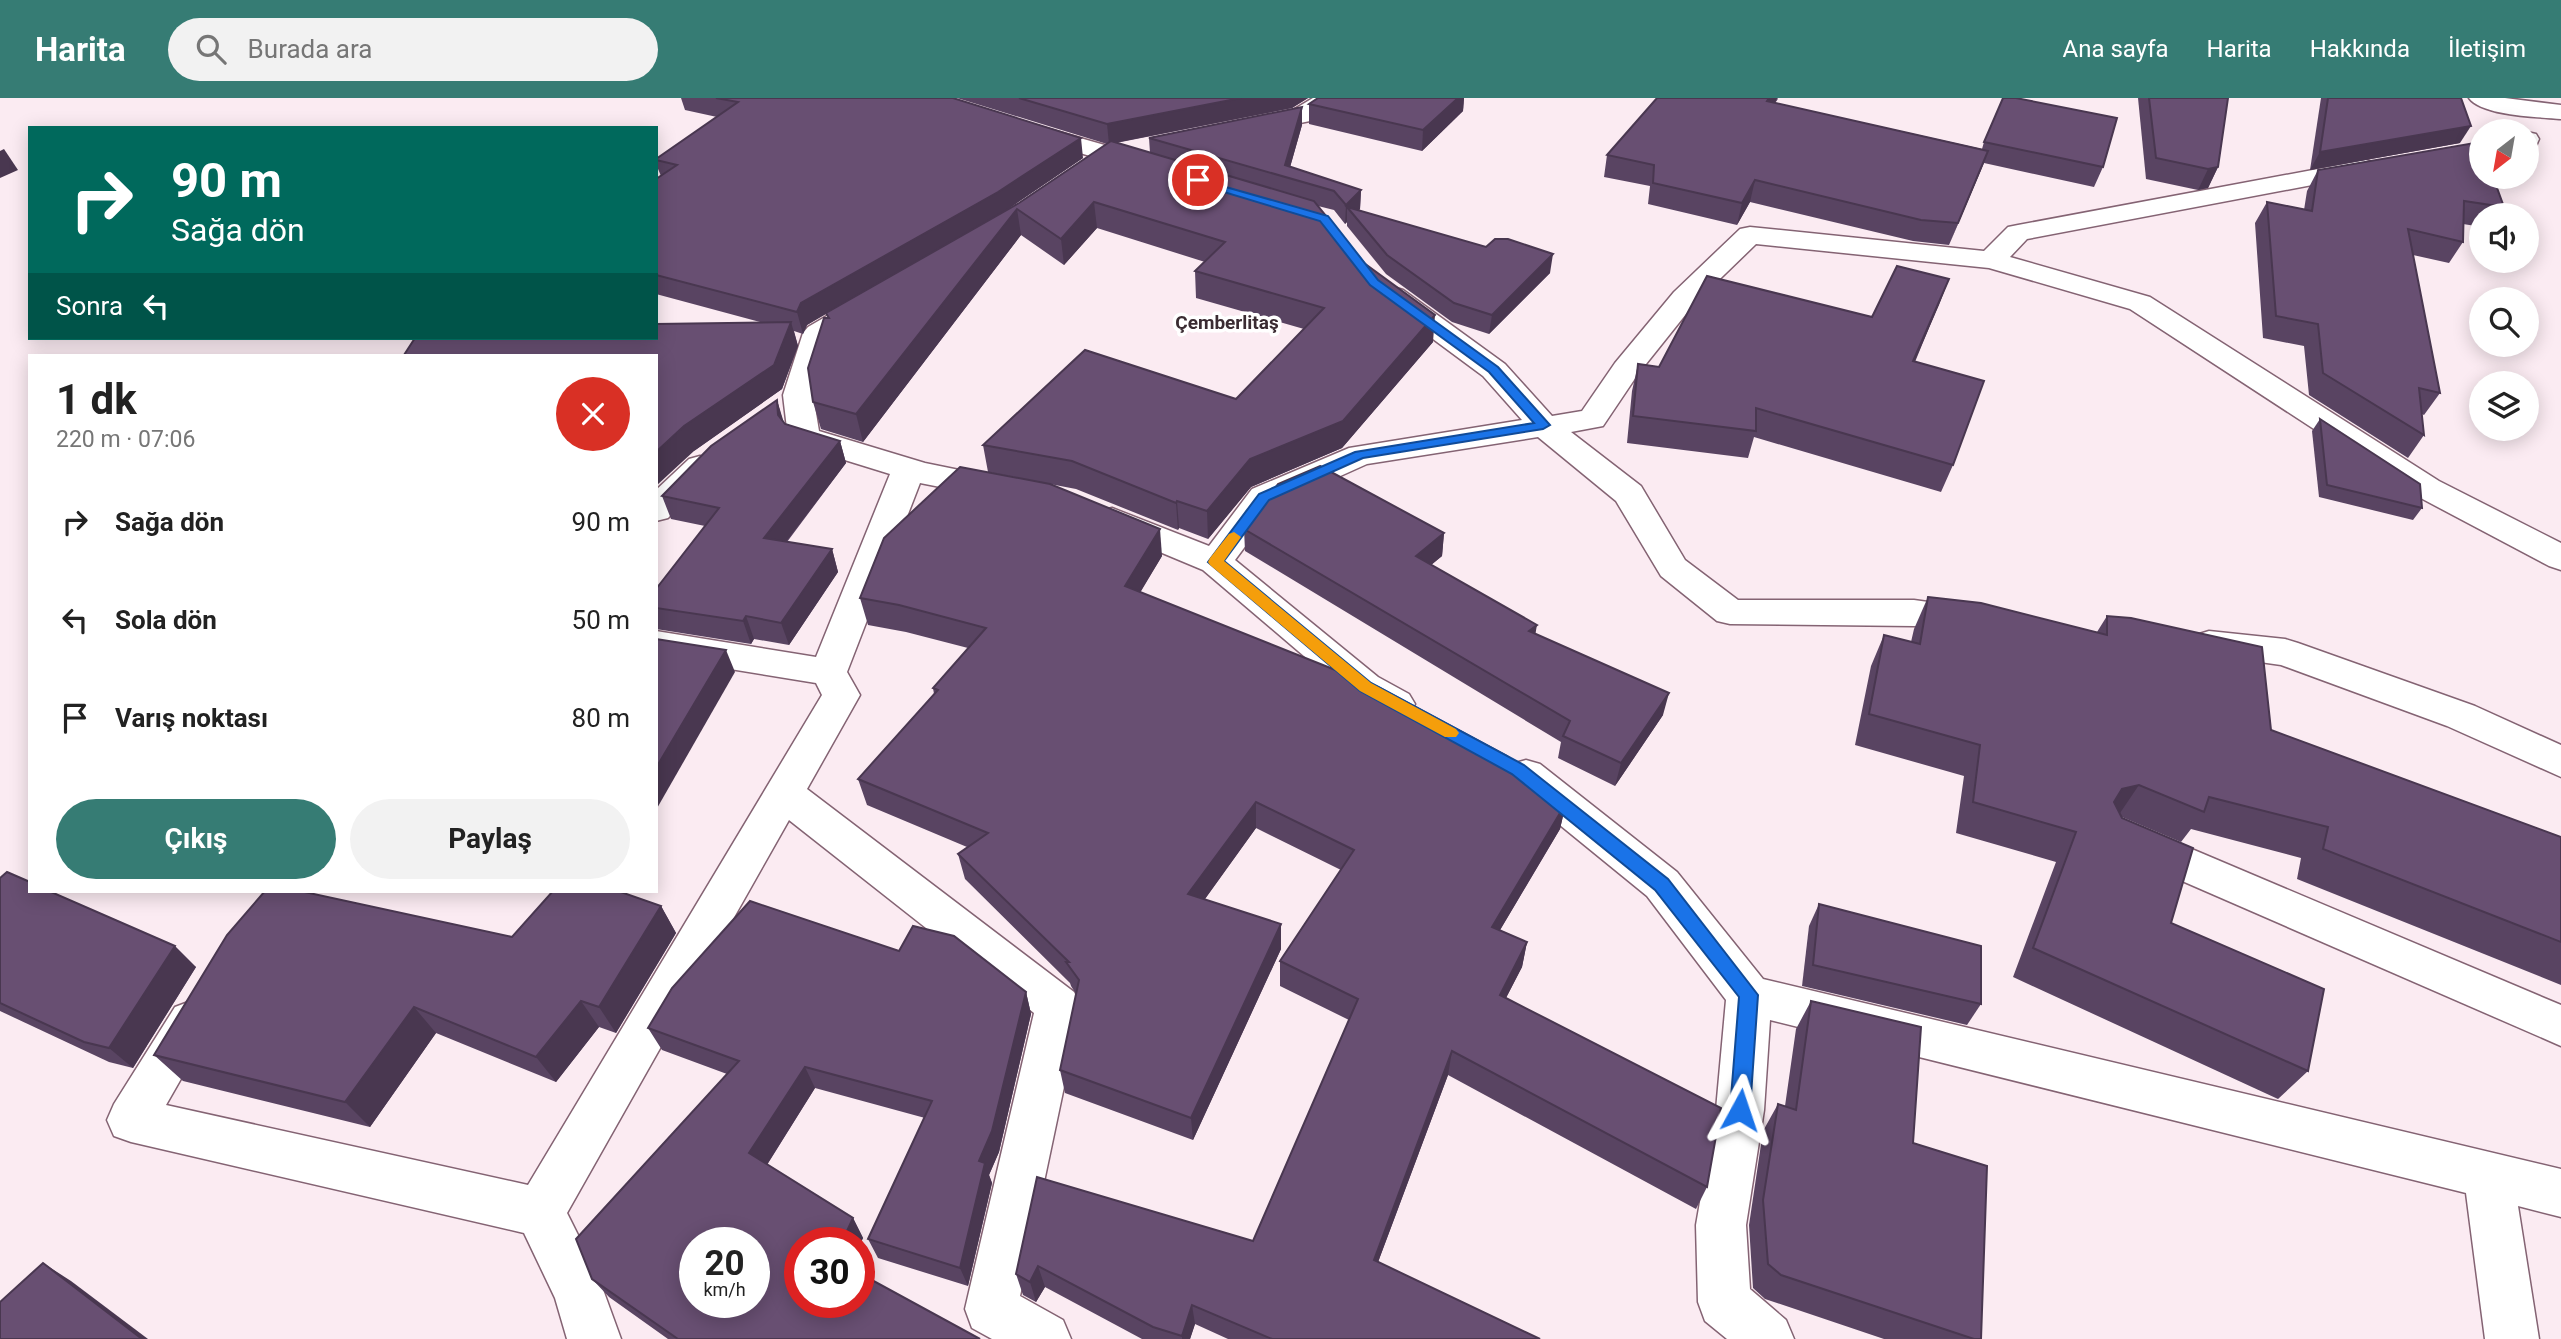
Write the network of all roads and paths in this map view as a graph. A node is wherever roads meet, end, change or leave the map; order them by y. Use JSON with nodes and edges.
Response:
{"nodes":[{"id":1,"x":1331,"y":98,"type":"edge"},
{"id":2,"x":2488,"y":101,"type":"edge"},
{"id":3,"x":2561,"y":112,"type":"edge"},
{"id":4,"x":2507,"y":119,"type":"edge"},
{"id":5,"x":1004,"y":123,"type":"edge"},
{"id":6,"x":1219,"y":132,"type":"edge"},
{"id":7,"x":1111,"y":154,"type":"junction"},
{"id":8,"x":1169,"y":158,"type":"edge"},
{"id":9,"x":2388,"y":164,"type":"edge"},
{"id":10,"x":1078,"y":176,"type":"edge"},
{"id":11,"x":1991,"y":260,"type":"junction"},
{"id":12,"x":1366,"y":272,"type":"edge"},
{"id":13,"x":886,"y":294,"type":"edge"},
{"id":14,"x":798,"y":396,"type":"junction"},
{"id":15,"x":767,"y":417,"type":"edge"},
{"id":16,"x":1543,"y":425,"type":"junction"},
{"id":17,"x":726,"y":446,"type":"edge"},
{"id":18,"x":909,"y":470,"type":"junction"},
{"id":19,"x":1024,"y":492,"type":"edge"},
{"id":20,"x":658,"y":508,"type":"edge"},
{"id":21,"x":1088,"y":509,"type":"edge"},
{"id":22,"x":2561,"y":558,"type":"edge"},
{"id":23,"x":1215,"y":562,"type":"junction"},
{"id":24,"x":1997,"y":621,"type":"edge"},
{"id":25,"x":2175,"y":640,"type":"edge"},
{"id":26,"x":658,"y":644,"type":"edge"},
{"id":27,"x":828,"y":672,"type":"junction"},
{"id":28,"x":1424,"y":719,"type":"edge"},
{"id":29,"x":1494,"y":757,"type":"edge"},
{"id":30,"x":2561,"y":762,"type":"edge"},
{"id":31,"x":783,"y":793,"type":"junction"},
{"id":32,"x":2117,"y":834,"type":"edge"},
{"id":33,"x":214,"y":983,"type":"edge"},
{"id":34,"x":1749,"y":995,"type":"junction"},
{"id":35,"x":2561,"y":1026,"type":"edge"},
{"id":36,"x":2488,"y":1175,"type":"junction"},
{"id":37,"x":2561,"y":1193,"type":"edge"},
{"id":38,"x":540,"y":1212,"type":"junction"},
{"id":39,"x":594,"y":1339,"type":"edge"},
{"id":40,"x":1044,"y":1339,"type":"edge"},
{"id":41,"x":1767,"y":1339,"type":"edge"},
{"id":42,"x":2512,"y":1339,"type":"edge"}],
"edges":[{"from":1,"to":6,"type":"street"},
{"from":2,"to":3,"type":"street"},
{"from":2,"to":4,"type":"street"},
{"from":5,"to":7,"type":"street"},
{"from":7,"to":8,"type":"street"},
{"from":7,"to":10,"type":"street"},
{"from":9,"to":11,"type":"street"},
{"from":11,"to":16,"type":"street"},
{"from":11,"to":22,"type":"street"},
{"from":12,"to":16,"type":"street"},
{"from":13,"to":14,"type":"street"},
{"from":14,"to":15,"type":"street"},
{"from":14,"to":18,"type":"street"},
{"from":16,"to":23,"type":"street"},
{"from":16,"to":24,"type":"street"},
{"from":17,"to":20,"type":"street"},
{"from":18,"to":19,"type":"street"},
{"from":18,"to":27,"type":"street"},
{"from":21,"to":23,"type":"street"},
{"from":23,"to":28,"type":"street"},
{"from":25,"to":30,"type":"street"},
{"from":26,"to":27,"type":"street"},
{"from":27,"to":31,"type":"street"},
{"from":29,"to":34,"type":"street"},
{"from":31,"to":38,"type":"street"},
{"from":31,"to":40,"type":"street"},
{"from":32,"to":35,"type":"street"},
{"from":33,"to":38,"type":"street"},
{"from":34,"to":36,"type":"street"},
{"from":34,"to":41,"type":"street"},
{"from":36,"to":37,"type":"street"},
{"from":36,"to":42,"type":"street"},
{"from":38,"to":39,"type":"street"}]}
